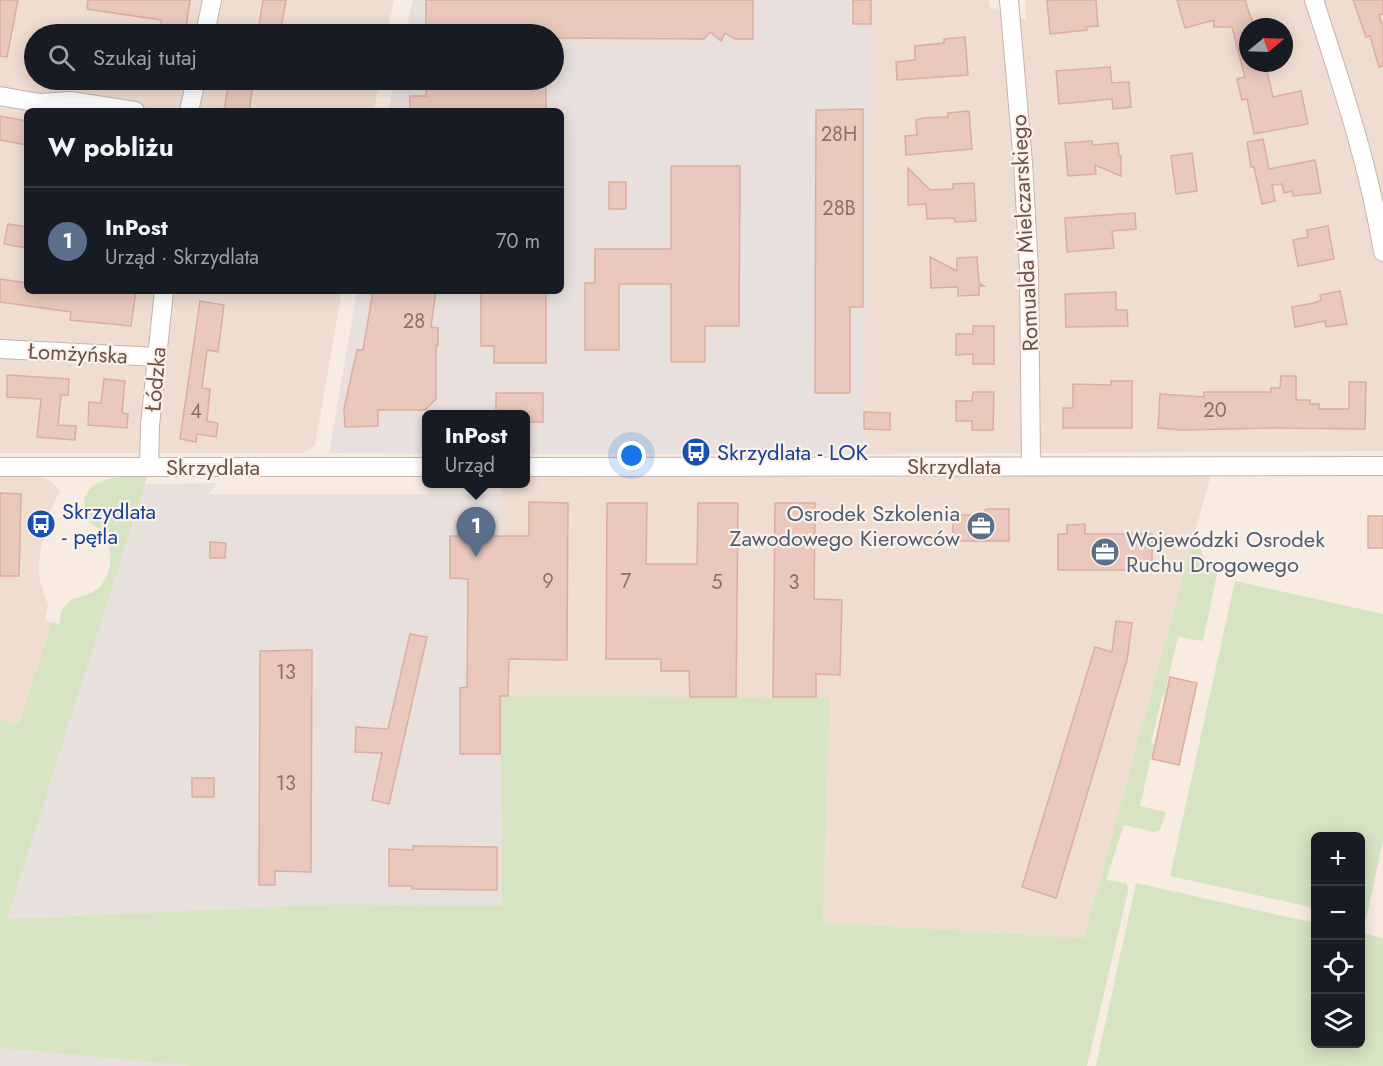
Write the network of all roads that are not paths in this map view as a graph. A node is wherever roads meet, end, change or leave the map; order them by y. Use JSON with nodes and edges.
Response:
{"nodes":[{"id":1,"x":212,"y":0,"type":"edge"},
{"id":2,"x":1009,"y":0,"type":"edge"},
{"id":3,"x":1314,"y":0,"type":"edge"},
{"id":4,"x":207,"y":24,"type":"edge"},
{"id":5,"x":193,"y":90,"type":"edge"},
{"id":6,"x":0,"y":96,"type":"edge"},
{"id":7,"x":116,"y":108,"type":"edge"},
{"id":8,"x":190,"y":108,"type":"edge"},
{"id":9,"x":1383,"y":252,"type":"edge"},
{"id":10,"x":164,"y":294,"type":"edge"},
{"id":11,"x":0,"y":348,"type":"edge"},
{"id":12,"x":157,"y":357,"type":"junction"},
{"id":13,"x":1031,"y":466,"type":"junction"},
{"id":14,"x":1383,"y":466,"type":"edge"},
{"id":15,"x":0,"y":467,"type":"edge"},
{"id":16,"x":149,"y":467,"type":"junction"},
{"id":17,"x":422,"y":467,"type":"edge"},
{"id":18,"x":530,"y":467,"type":"edge"}],
"edges":[{"from":1,"to":4,"type":"street"},
{"from":2,"to":13,"type":"street","name":"Romualda Mielczarskiego"},
{"from":3,"to":9,"type":"street"},
{"from":5,"to":8,"type":"street"},
{"from":6,"to":7,"type":"street"},
{"from":10,"to":12,"type":"street","name":"Łódzka"},
{"from":11,"to":12,"type":"street","name":"Łomżyńska"},
{"from":12,"to":16,"type":"street","name":"Łódzka"},
{"from":13,"to":14,"type":"street","name":"Skrzydlata"},
{"from":13,"to":18,"type":"street","name":"Skrzydlata"},
{"from":15,"to":16,"type":"street","name":"Skrzydlata"},
{"from":16,"to":17,"type":"street","name":"Skrzydlata"}]}
